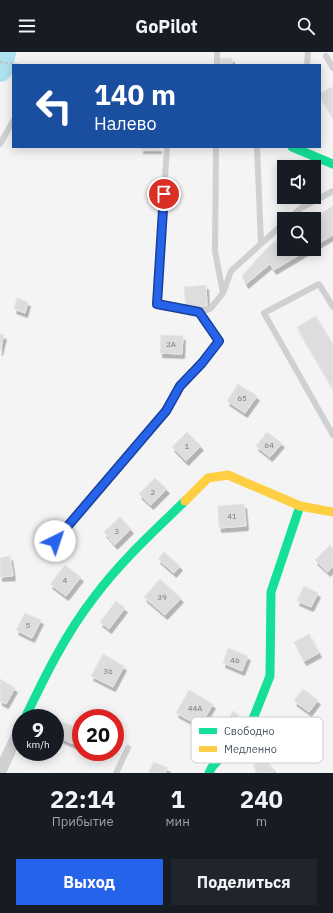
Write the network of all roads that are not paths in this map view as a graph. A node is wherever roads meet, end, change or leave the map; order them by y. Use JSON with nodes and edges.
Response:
{"nodes":[{"id":1,"x":217,"y":52,"type":"edge"},
{"id":2,"x":308,"y":52,"type":"edge"},
{"id":3,"x":326,"y":56,"type":"dead end"},
{"id":4,"x":217,"y":64,"type":"edge"},
{"id":5,"x":307,"y":64,"type":"edge"},
{"id":6,"x":333,"y":68,"type":"edge"},
{"id":7,"x":12,"y":123,"type":"edge"},
{"id":8,"x":0,"y":144,"type":"edge"},
{"id":9,"x":167,"y":148,"type":"edge"},
{"id":10,"x":216,"y":148,"type":"edge"},
{"id":11,"x":257,"y":148,"type":"edge"},
{"id":12,"x":303,"y":149,"type":"edge"},
{"id":13,"x":333,"y":164,"type":"edge"},
{"id":14,"x":333,"y":191,"type":"edge"},
{"id":15,"x":297,"y":212,"type":"edge"},
{"id":16,"x":277,"y":229,"type":"edge"},
{"id":17,"x":260,"y":244,"type":"junction"},
{"id":18,"x":223,"y":293,"type":"junction"},
{"id":19,"x":333,"y":308,"type":"edge"},
{"id":20,"x":199,"y":312,"type":"junction"},
{"id":21,"x":333,"y":435,"type":"edge"},
{"id":22,"x":300,"y":506,"type":"junction"},
{"id":23,"x":333,"y":512,"type":"edge"},
{"id":24,"x":55,"y":541,"type":"dead end"},
{"id":25,"x":29,"y":709,"type":"edge"},
{"id":26,"x":254,"y":717,"type":"edge"},
{"id":27,"x":12,"y":746,"type":"edge"},
{"id":28,"x":128,"y":748,"type":"dead end"},
{"id":29,"x":216,"y":763,"type":"edge"},
{"id":30,"x":0,"y":772,"type":"edge"},
{"id":31,"x":116,"y":773,"type":"edge"},
{"id":32,"x":209,"y":773,"type":"edge"}],
"edges":[{"from":1,"to":4,"type":"lane"},
{"from":2,"to":5,"type":"lane"},
{"from":3,"to":6,"type":"lane"},
{"from":7,"to":8,"type":"lane"},
{"from":9,"to":20,"type":"lane"},
{"from":10,"to":18,"type":"lane"},
{"from":11,"to":17,"type":"lane"},
{"from":12,"to":13,"type":"street"},
{"from":14,"to":15,"type":"lane"},
{"from":16,"to":17,"type":"lane"},
{"from":17,"to":18,"type":"lane"},
{"from":18,"to":20,"type":"lane"},
{"from":19,"to":21,"type":"lane"},
{"from":20,"to":24,"type":"lane"},
{"from":22,"to":23,"type":"street"},
{"from":22,"to":25,"type":"street"},
{"from":22,"to":26,"type":"street"},
{"from":27,"to":30,"type":"street"},
{"from":28,"to":31,"type":"lane"},
{"from":29,"to":32,"type":"street"}]}
